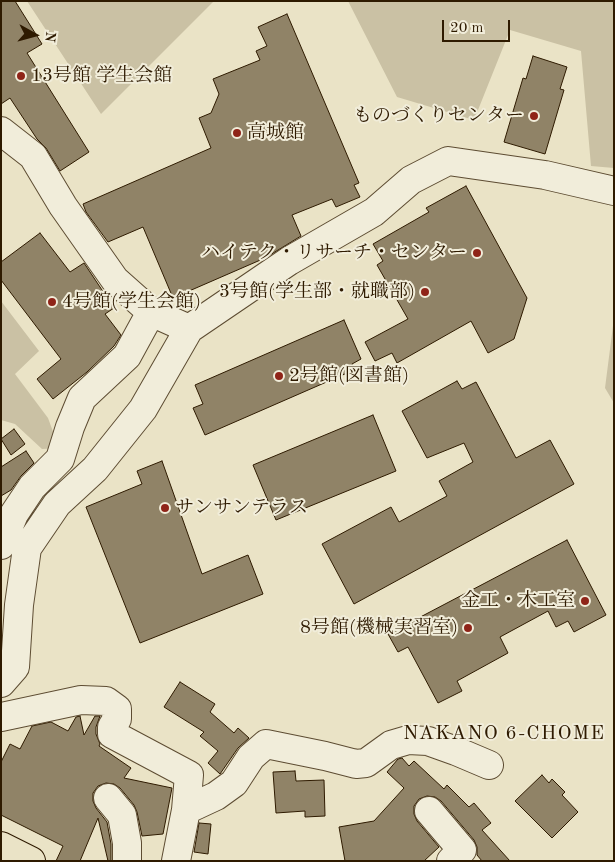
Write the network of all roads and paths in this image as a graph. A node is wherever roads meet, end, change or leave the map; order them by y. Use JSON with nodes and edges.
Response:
{"nodes":[{"id":1,"x":1,"y":131,"type":"edge"},
{"id":2,"x":614,"y":191,"type":"edge"},
{"id":3,"x":151,"y":312,"type":"junction"},
{"id":4,"x":189,"y":329,"type":"junction"},
{"id":5,"x":1,"y":545,"type":"edge"},
{"id":6,"x":1,"y":683,"type":"edge"},
{"id":7,"x":1,"y":717,"type":"edge"},
{"id":8,"x":489,"y":765,"type":"dead end"},
{"id":9,"x":108,"y":798,"type":"dead end"},
{"id":10,"x":186,"y":810,"type":"junction"},
{"id":11,"x":428,"y":811,"type":"dead end"},
{"id":12,"x":1,"y":846,"type":"edge"},
{"id":13,"x":31,"y":861,"type":"edge"},
{"id":14,"x":127,"y":861,"type":"edge"},
{"id":15,"x":176,"y":861,"type":"edge"},
{"id":16,"x":451,"y":861,"type":"edge"}],
"edges":[{"from":1,"to":3,"type":"street"},
{"from":2,"to":4,"type":"street"},
{"from":3,"to":4,"type":"street"},
{"from":3,"to":5,"type":"street"},
{"from":4,"to":6,"type":"street"},
{"from":7,"to":10,"type":"street"},
{"from":8,"to":10,"type":"street"},
{"from":9,"to":14,"type":"street"},
{"from":10,"to":15,"type":"street"},
{"from":11,"to":16,"type":"street"},
{"from":12,"to":13,"type":"main road"}]}
